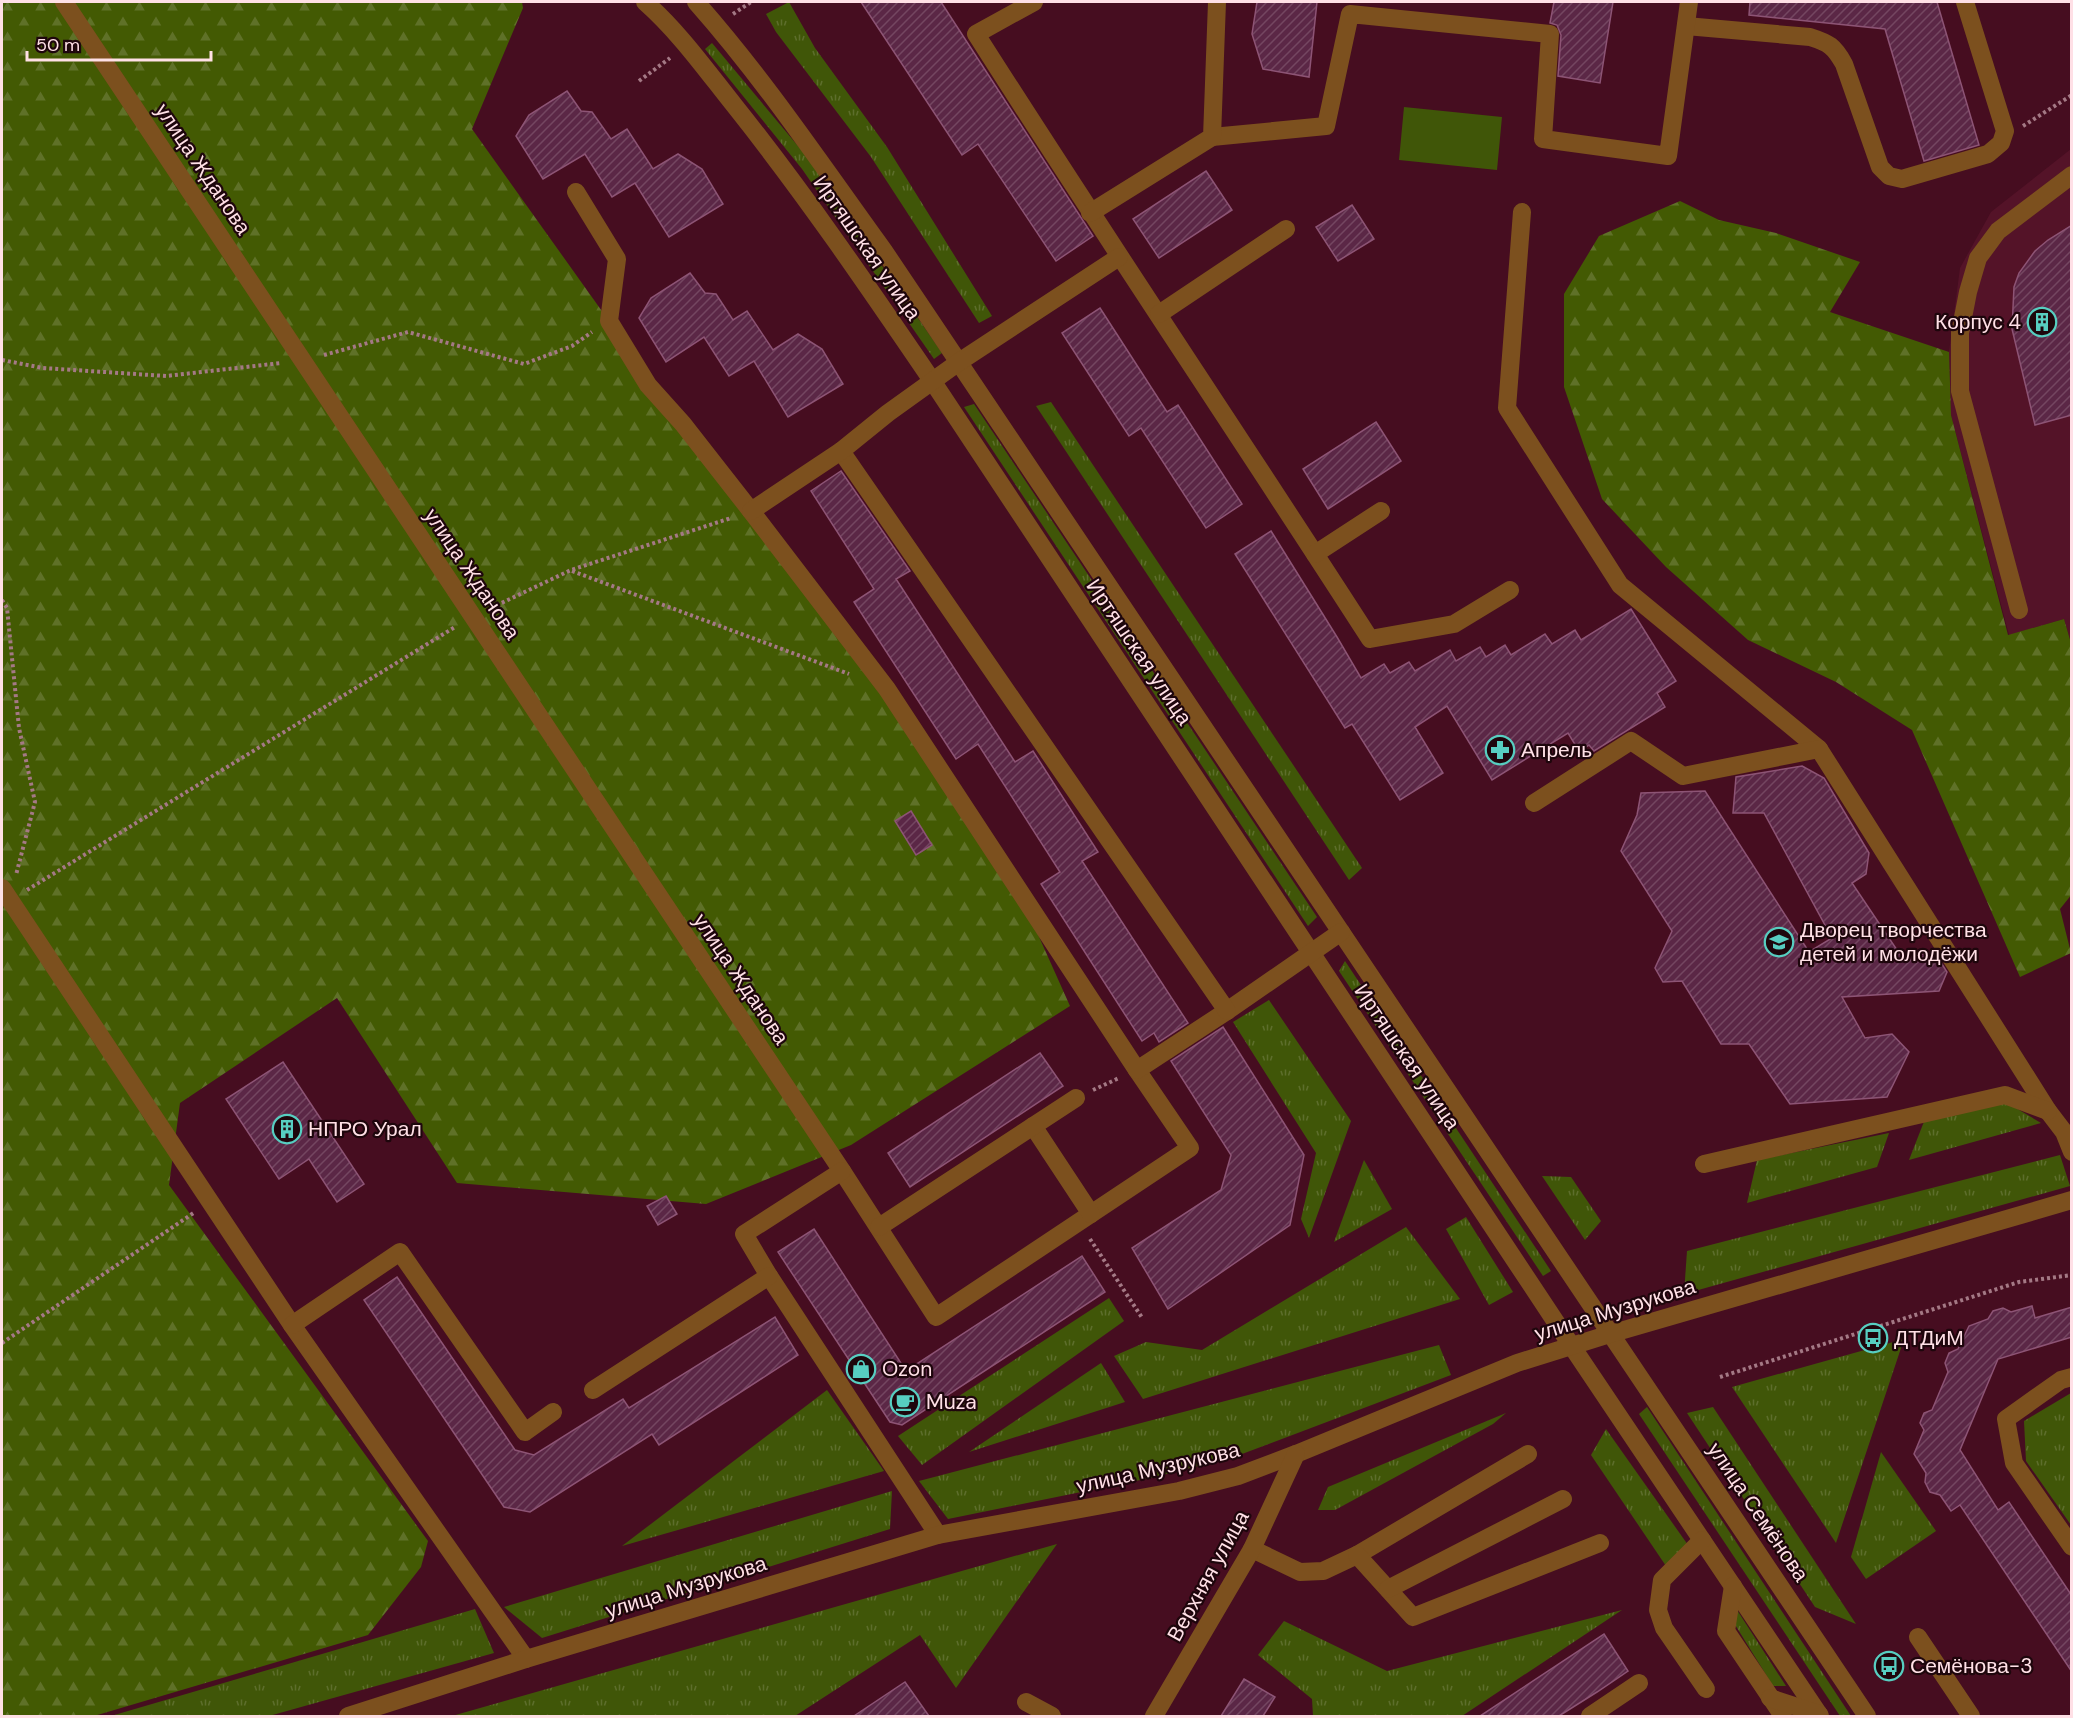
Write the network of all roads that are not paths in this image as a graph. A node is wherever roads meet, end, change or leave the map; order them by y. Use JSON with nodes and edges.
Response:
{"nodes":[{"id":1,"x":64,"y":2,"type":"edge"},
{"id":2,"x":696,"y":2,"type":"edge"},
{"id":3,"x":1034,"y":2,"type":"edge"},
{"id":4,"x":1217,"y":2,"type":"edge"},
{"id":5,"x":1689,"y":2,"type":"edge"},
{"id":6,"x":1965,"y":2,"type":"edge"},
{"id":7,"x":656,"y":5,"type":"edge"},
{"id":8,"x":1686,"y":26,"type":"junction"},
{"id":9,"x":1212,"y":137,"type":"junction"},
{"id":10,"x":2072,"y":175,"type":"edge"},
{"id":11,"x":576,"y":192,"type":"dead end"},
{"id":12,"x":1090,"y":213,"type":"junction"},
{"id":13,"x":1522,"y":213,"type":"dead end"},
{"id":14,"x":1286,"y":229,"type":"dead end"},
{"id":15,"x":1119,"y":257,"type":"junction"},
{"id":16,"x":1159,"y":314,"type":"junction"},
{"id":17,"x":959,"y":362,"type":"junction"},
{"id":18,"x":933,"y":382,"type":"junction"},
{"id":19,"x":841,"y":451,"type":"junction"},
{"id":20,"x":751,"y":511,"type":"junction"},
{"id":21,"x":1381,"y":511,"type":"dead end"},
{"id":22,"x":1315,"y":554,"type":"junction"},
{"id":23,"x":1510,"y":590,"type":"dead end"},
{"id":24,"x":2019,"y":610,"type":"dead end"},
{"id":25,"x":1819,"y":749,"type":"junction"},
{"id":26,"x":1534,"y":802,"type":"dead end"},
{"id":27,"x":5,"y":894,"type":"edge"},
{"id":28,"x":1341,"y":932,"type":"junction"},
{"id":29,"x":1311,"y":953,"type":"junction"},
{"id":30,"x":1227,"y":1011,"type":"junction"},
{"id":31,"x":1137,"y":1070,"type":"junction"},
{"id":32,"x":1076,"y":1098,"type":"road end"},
{"id":33,"x":2048,"y":1111,"type":"junction"},
{"id":34,"x":1033,"y":1126,"type":"junction"},
{"id":35,"x":2072,"y":1152,"type":"edge"},
{"id":36,"x":1704,"y":1164,"type":"dead end"},
{"id":37,"x":842,"y":1171,"type":"junction"},
{"id":38,"x":2072,"y":1200,"type":"edge"},
{"id":39,"x":1085,"y":1218,"type":"junction"},
{"id":40,"x":879,"y":1227,"type":"junction"},
{"id":41,"x":769,"y":1276,"type":"junction"},
{"id":42,"x":292,"y":1325,"type":"junction"},
{"id":43,"x":1610,"y":1334,"type":"junction"},
{"id":44,"x":1571,"y":1345,"type":"junction"},
{"id":45,"x":2072,"y":1377,"type":"edge"},
{"id":46,"x":593,"y":1390,"type":"dead end"},
{"id":47,"x":553,"y":1412,"type":"dead end"},
{"id":48,"x":1296,"y":1454,"type":"junction"},
{"id":49,"x":1528,"y":1454,"type":"dead end"},
{"id":50,"x":1563,"y":1499,"type":"dead end"},
{"id":51,"x":938,"y":1535,"type":"junction"},
{"id":52,"x":1702,"y":1540,"type":"junction"},
{"id":53,"x":1600,"y":1543,"type":"dead end"},
{"id":54,"x":2072,"y":1547,"type":"edge"},
{"id":55,"x":1252,"y":1549,"type":"junction"},
{"id":56,"x":1357,"y":1555,"type":"junction"},
{"id":57,"x":1733,"y":1586,"type":"junction"},
{"id":58,"x":1388,"y":1589,"type":"junction"},
{"id":59,"x":1918,"y":1637,"type":"dead end"},
{"id":60,"x":526,"y":1659,"type":"junction"},
{"id":61,"x":1639,"y":1683,"type":"dead end"},
{"id":62,"x":1706,"y":1689,"type":"dead end"},
{"id":63,"x":1770,"y":1698,"type":"junction"},
{"id":64,"x":1026,"y":1702,"type":"dead end"},
{"id":65,"x":1820,"y":1715,"type":"edge"},
{"id":66,"x":348,"y":1716,"type":"edge"},
{"id":67,"x":1052,"y":1716,"type":"edge"},
{"id":68,"x":1154,"y":1716,"type":"edge"},
{"id":69,"x":1590,"y":1716,"type":"edge"},
{"id":70,"x":1783,"y":1716,"type":"edge"},
{"id":71,"x":1867,"y":1716,"type":"edge"},
{"id":72,"x":1971,"y":1716,"type":"edge"}],
"edges":[{"from":1,"to":37,"type":"street","name":"улица Жданова"},
{"from":2,"to":17,"type":"street","name":"Иртяшская улица"},
{"from":3,"to":12,"type":"street"},
{"from":4,"to":9,"type":"street"},
{"from":5,"to":8,"type":"street"},
{"from":6,"to":8,"type":"street"},
{"from":7,"to":18,"type":"street","name":"Иртяшская улица"},
{"from":8,"to":9,"type":"street"},
{"from":9,"to":12,"type":"street"},
{"from":10,"to":24,"type":"street"},
{"from":11,"to":20,"type":"street"},
{"from":12,"to":15,"type":"street"},
{"from":13,"to":25,"type":"street"},
{"from":14,"to":16,"type":"street"},
{"from":15,"to":16,"type":"street"},
{"from":15,"to":17,"type":"street"},
{"from":16,"to":22,"type":"street"},
{"from":17,"to":18,"type":"street"},
{"from":17,"to":28,"type":"street","name":"Иртяшская улица"},
{"from":18,"to":19,"type":"street"},
{"from":18,"to":29,"type":"street","name":"Иртяшская улица"},
{"from":19,"to":20,"type":"street"},
{"from":19,"to":30,"type":"street"},
{"from":20,"to":31,"type":"street"},
{"from":21,"to":22,"type":"street"},
{"from":22,"to":23,"type":"street"},
{"from":25,"to":26,"type":"street"},
{"from":25,"to":33,"type":"street"},
{"from":27,"to":42,"type":"street"},
{"from":28,"to":29,"type":"street"},
{"from":28,"to":43,"type":"street","name":"Иртяшская улица"},
{"from":29,"to":30,"type":"street"},
{"from":29,"to":44,"type":"street","name":"Иртяшская улица"},
{"from":30,"to":31,"type":"street"},
{"from":31,"to":39,"type":"street"},
{"from":32,"to":34,"type":"street"},
{"from":33,"to":35,"type":"street"},
{"from":33,"to":36,"type":"street"},
{"from":34,"to":39,"type":"street"},
{"from":34,"to":40,"type":"street"},
{"from":37,"to":40,"type":"street","name":"улица Жданова"},
{"from":37,"to":41,"type":"street"},
{"from":38,"to":43,"type":"street","name":"улица Музрукова"},
{"from":39,"to":40,"type":"street","name":"улица Жданова"},
{"from":41,"to":46,"type":"street"},
{"from":41,"to":51,"type":"street"},
{"from":42,"to":47,"type":"street"},
{"from":42,"to":60,"type":"street"},
{"from":43,"to":44,"type":"street","name":"улица Музрукова"},
{"from":43,"to":71,"type":"street","name":"улица Семёнова"},
{"from":44,"to":48,"type":"street","name":"улица Музрукова"},
{"from":44,"to":52,"type":"street"},
{"from":45,"to":54,"type":"street"},
{"from":48,"to":51,"type":"street","name":"улица Музрукова"},
{"from":48,"to":55,"type":"street","name":"Верхняя улица"},
{"from":49,"to":56,"type":"street"},
{"from":50,"to":58,"type":"street"},
{"from":51,"to":60,"type":"street","name":"улица Музрукова"},
{"from":52,"to":57,"type":"street"},
{"from":52,"to":62,"type":"street"},
{"from":53,"to":58,"type":"street"},
{"from":55,"to":56,"type":"street"},
{"from":55,"to":68,"type":"street","name":"Верхняя улица"},
{"from":56,"to":58,"type":"street"},
{"from":57,"to":63,"type":"street"},
{"from":57,"to":65,"type":"street"},
{"from":59,"to":72,"type":"street"},
{"from":60,"to":66,"type":"street","name":"улица Музрукова"},
{"from":61,"to":69,"type":"street"},
{"from":63,"to":65,"type":"street"},
{"from":63,"to":70,"type":"street"},
{"from":64,"to":67,"type":"street"}]}
